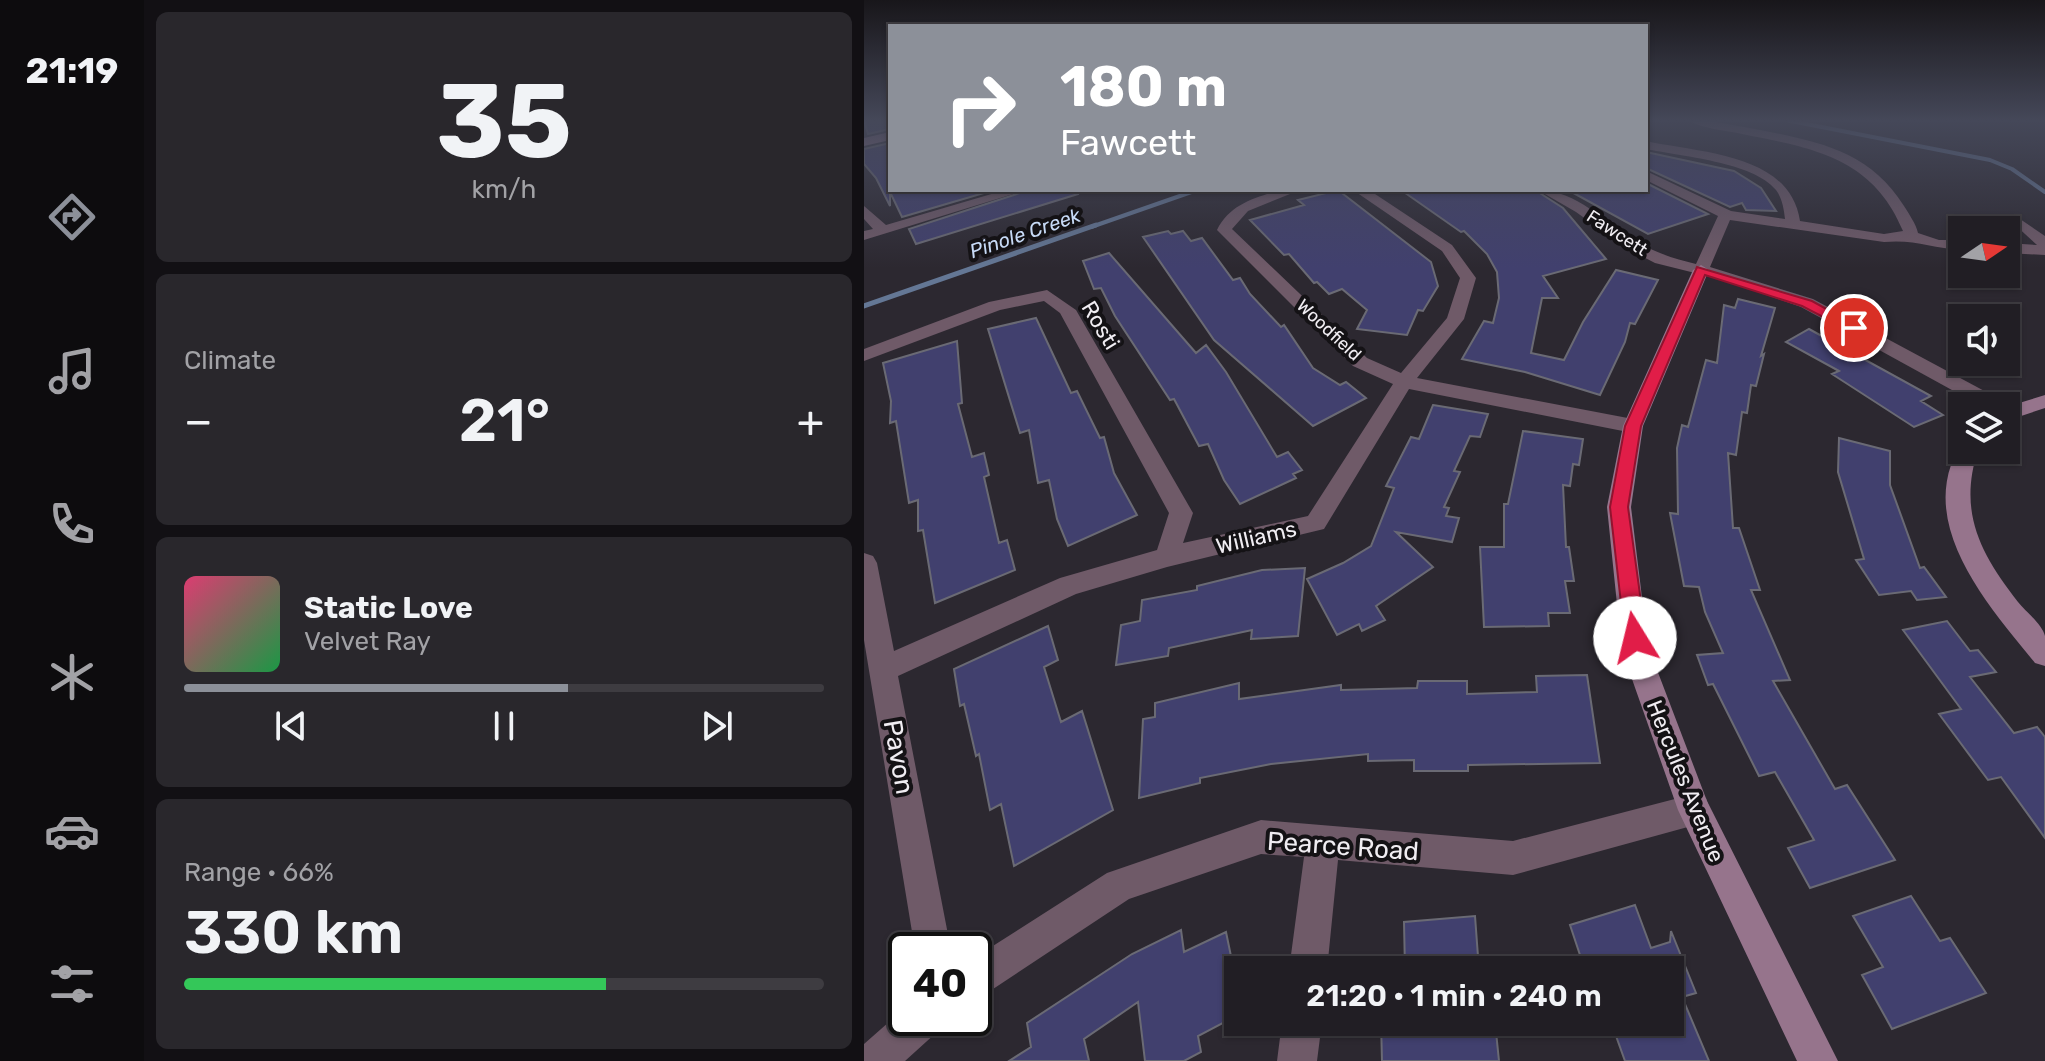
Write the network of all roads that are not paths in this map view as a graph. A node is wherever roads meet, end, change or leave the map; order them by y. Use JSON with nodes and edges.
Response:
{"nodes":[{"id":1,"x":1748,"y":170,"type":"edge"},
{"id":2,"x":1865,"y":170,"type":"edge"},
{"id":3,"x":1648,"y":176,"type":"edge"},
{"id":4,"x":1012,"y":192,"type":"edge"},
{"id":5,"x":1288,"y":192,"type":"edge"},
{"id":6,"x":1363,"y":192,"type":"edge"},
{"id":7,"x":1549,"y":192,"type":"edge"},
{"id":8,"x":864,"y":210,"type":"edge"},
{"id":9,"x":1727,"y":215,"type":"junction"},
{"id":10,"x":2020,"y":223,"type":"dead end"},
{"id":11,"x":1793,"y":224,"type":"junction"},
{"id":12,"x":883,"y":231,"type":"junction"},
{"id":13,"x":1910,"y":235,"type":"junction"},
{"id":14,"x":864,"y":236,"type":"edge"},
{"id":15,"x":1948,"y":244,"type":"edge"},
{"id":16,"x":2045,"y":244,"type":"edge"},
{"id":17,"x":2020,"y":249,"type":"edge"},
{"id":18,"x":2045,"y":250,"type":"edge"},
{"id":19,"x":1701,"y":270,"type":"junction"},
{"id":20,"x":864,"y":355,"type":"edge"},
{"id":21,"x":1404,"y":382,"type":"junction"},
{"id":22,"x":1969,"y":392,"type":"edge"},
{"id":23,"x":2045,"y":401,"type":"edge"},
{"id":24,"x":2020,"y":407,"type":"edge"},
{"id":25,"x":1633,"y":426,"type":"junction"},
{"id":26,"x":1963,"y":464,"type":"edge"},
{"id":27,"x":1167,"y":557,"type":"junction"},
{"id":28,"x":864,"y":563,"type":"edge"},
{"id":29,"x":2045,"y":654,"type":"edge"},
{"id":30,"x":883,"y":669,"type":"junction"},
{"id":31,"x":1694,"y":810,"type":"junction"},
{"id":32,"x":1323,"y":844,"type":"junction"},
{"id":33,"x":930,"y":932,"type":"edge"},
{"id":34,"x":1310,"y":956,"type":"edge"},
{"id":35,"x":992,"y":968,"type":"edge"},
{"id":36,"x":903,"y":1036,"type":"edge"},
{"id":37,"x":1300,"y":1036,"type":"edge"},
{"id":38,"x":875,"y":1061,"type":"edge"},
{"id":39,"x":1297,"y":1061,"type":"edge"},
{"id":40,"x":1818,"y":1061,"type":"edge"}],
"edges":[{"from":1,"to":11,"type":"street"},
{"from":2,"to":13,"type":"street"},
{"from":3,"to":9,"type":"street"},
{"from":4,"to":12,"type":"street"},
{"from":5,"to":21,"type":"street","name":"Woodfield"},
{"from":6,"to":21,"type":"street","name":"Williams"},
{"from":7,"to":19,"type":"street","name":"Fawcett"},
{"from":8,"to":12,"type":"street"},
{"from":9,"to":11,"type":"street"},
{"from":9,"to":19,"type":"street","name":"Hercules Avenue"},
{"from":10,"to":16,"type":"street"},
{"from":11,"to":13,"type":"street"},
{"from":12,"to":14,"type":"street"},
{"from":13,"to":15,"type":"street"},
{"from":17,"to":18,"type":"street"},
{"from":19,"to":22,"type":"street","name":"Fawcett"},
{"from":19,"to":25,"type":"street","name":"Hercules Avenue"},
{"from":20,"to":27,"type":"street","name":"Rosti"},
{"from":21,"to":25,"type":"street","name":"Woodfield"},
{"from":21,"to":27,"type":"street","name":"Williams"},
{"from":23,"to":24,"type":"street"},
{"from":25,"to":31,"type":"street","name":"Hercules Avenue"},
{"from":26,"to":29,"type":"street"},
{"from":27,"to":30,"type":"street","name":"Williams"},
{"from":28,"to":30,"type":"street","name":"Pavon"},
{"from":30,"to":33,"type":"street","name":"Pavon"},
{"from":31,"to":32,"type":"street","name":"Pearce Road"},
{"from":31,"to":40,"type":"street","name":"Hercules Avenue"},
{"from":32,"to":34,"type":"street"},
{"from":32,"to":35,"type":"street","name":"Pearce Road"},
{"from":36,"to":38,"type":"street"},
{"from":37,"to":39,"type":"street"}]}
